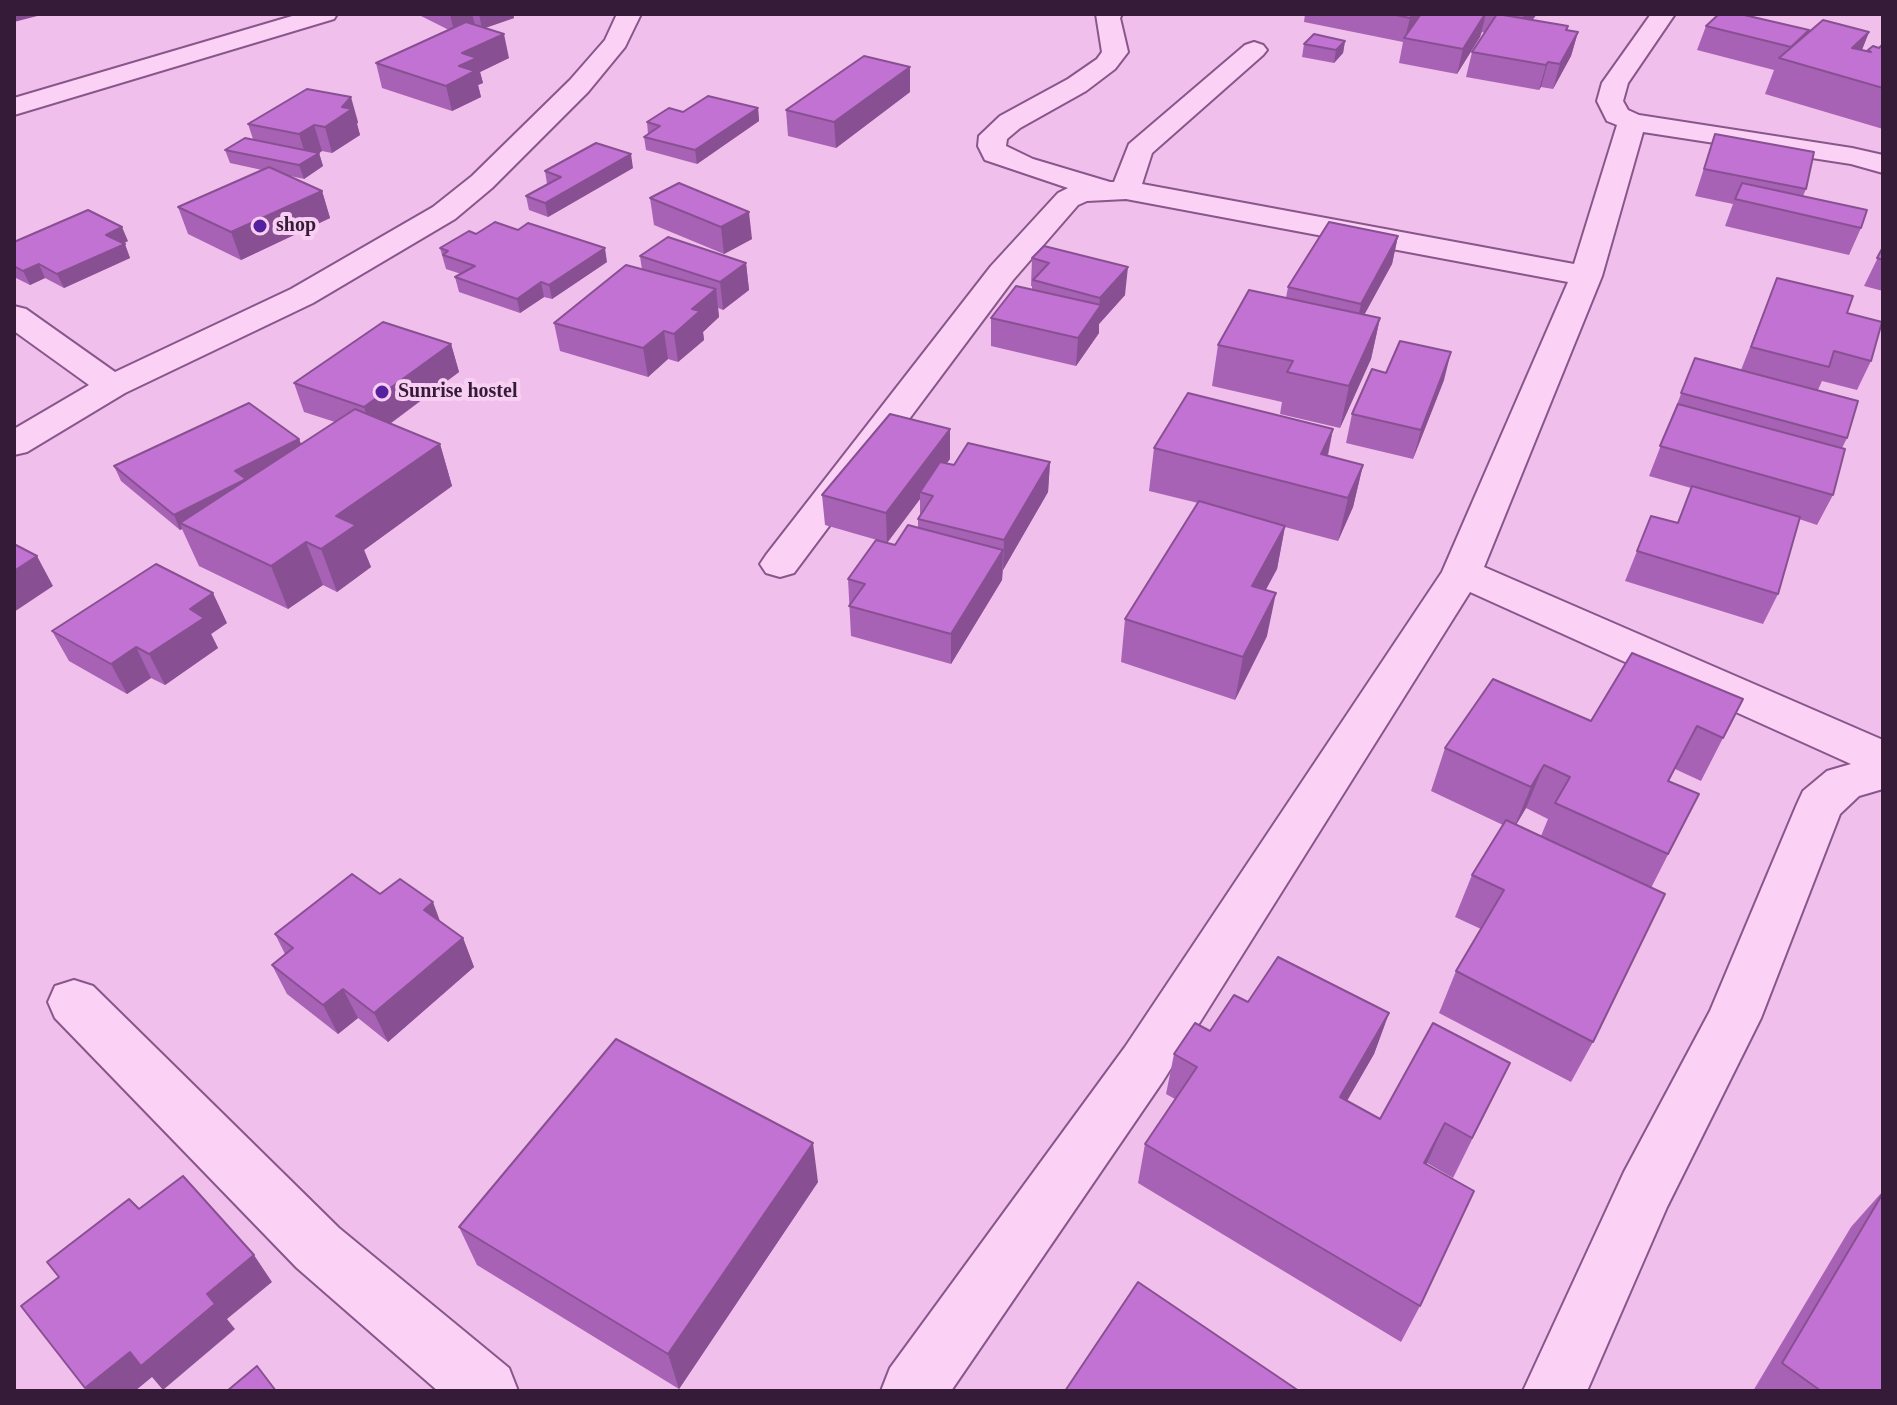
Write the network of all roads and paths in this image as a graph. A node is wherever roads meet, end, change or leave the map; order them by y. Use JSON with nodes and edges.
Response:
{"nodes":[{"id":1,"x":325,"y":14,"type":"edge"},
{"id":2,"x":629,"y":14,"type":"edge"},
{"id":3,"x":1110,"y":14,"type":"edge"},
{"id":4,"x":1663,"y":14,"type":"edge"},
{"id":5,"x":1254,"y":50,"type":"dead end"},
{"id":6,"x":14,"y":107,"type":"edge"},
{"id":7,"x":1632,"y":122,"type":"junction"},
{"id":8,"x":1883,"y":164,"type":"edge"},
{"id":9,"x":1116,"y":190,"type":"junction"},
{"id":10,"x":1586,"y":276,"type":"junction"},
{"id":11,"x":14,"y":316,"type":"edge"},
{"id":12,"x":113,"y":386,"type":"junction"},
{"id":13,"x":14,"y":444,"type":"edge"},
{"id":14,"x":780,"y":564,"type":"dead end"},
{"id":15,"x":1462,"y":573,"type":"junction"},
{"id":16,"x":1883,"y":759,"type":"edge"},
{"id":17,"x":1883,"y":772,"type":"edge"},
{"id":18,"x":74,"y":1002,"type":"dead end"},
{"id":19,"x":486,"y":1391,"type":"edge"},
{"id":20,"x":913,"y":1391,"type":"edge"},
{"id":21,"x":1555,"y":1391,"type":"edge"}],
"edges":[{"from":1,"to":6,"type":"street"},
{"from":2,"to":12,"type":"street"},
{"from":3,"to":9,"type":"street"},
{"from":4,"to":7,"type":"street"},
{"from":5,"to":9,"type":"street"},
{"from":7,"to":8,"type":"street"},
{"from":7,"to":10,"type":"street"},
{"from":9,"to":10,"type":"street"},
{"from":9,"to":14,"type":"street"},
{"from":10,"to":15,"type":"street"},
{"from":11,"to":12,"type":"street"},
{"from":12,"to":13,"type":"street"},
{"from":15,"to":16,"type":"street"},
{"from":15,"to":20,"type":"street"},
{"from":17,"to":21,"type":"street"},
{"from":18,"to":19,"type":"street"}]}
